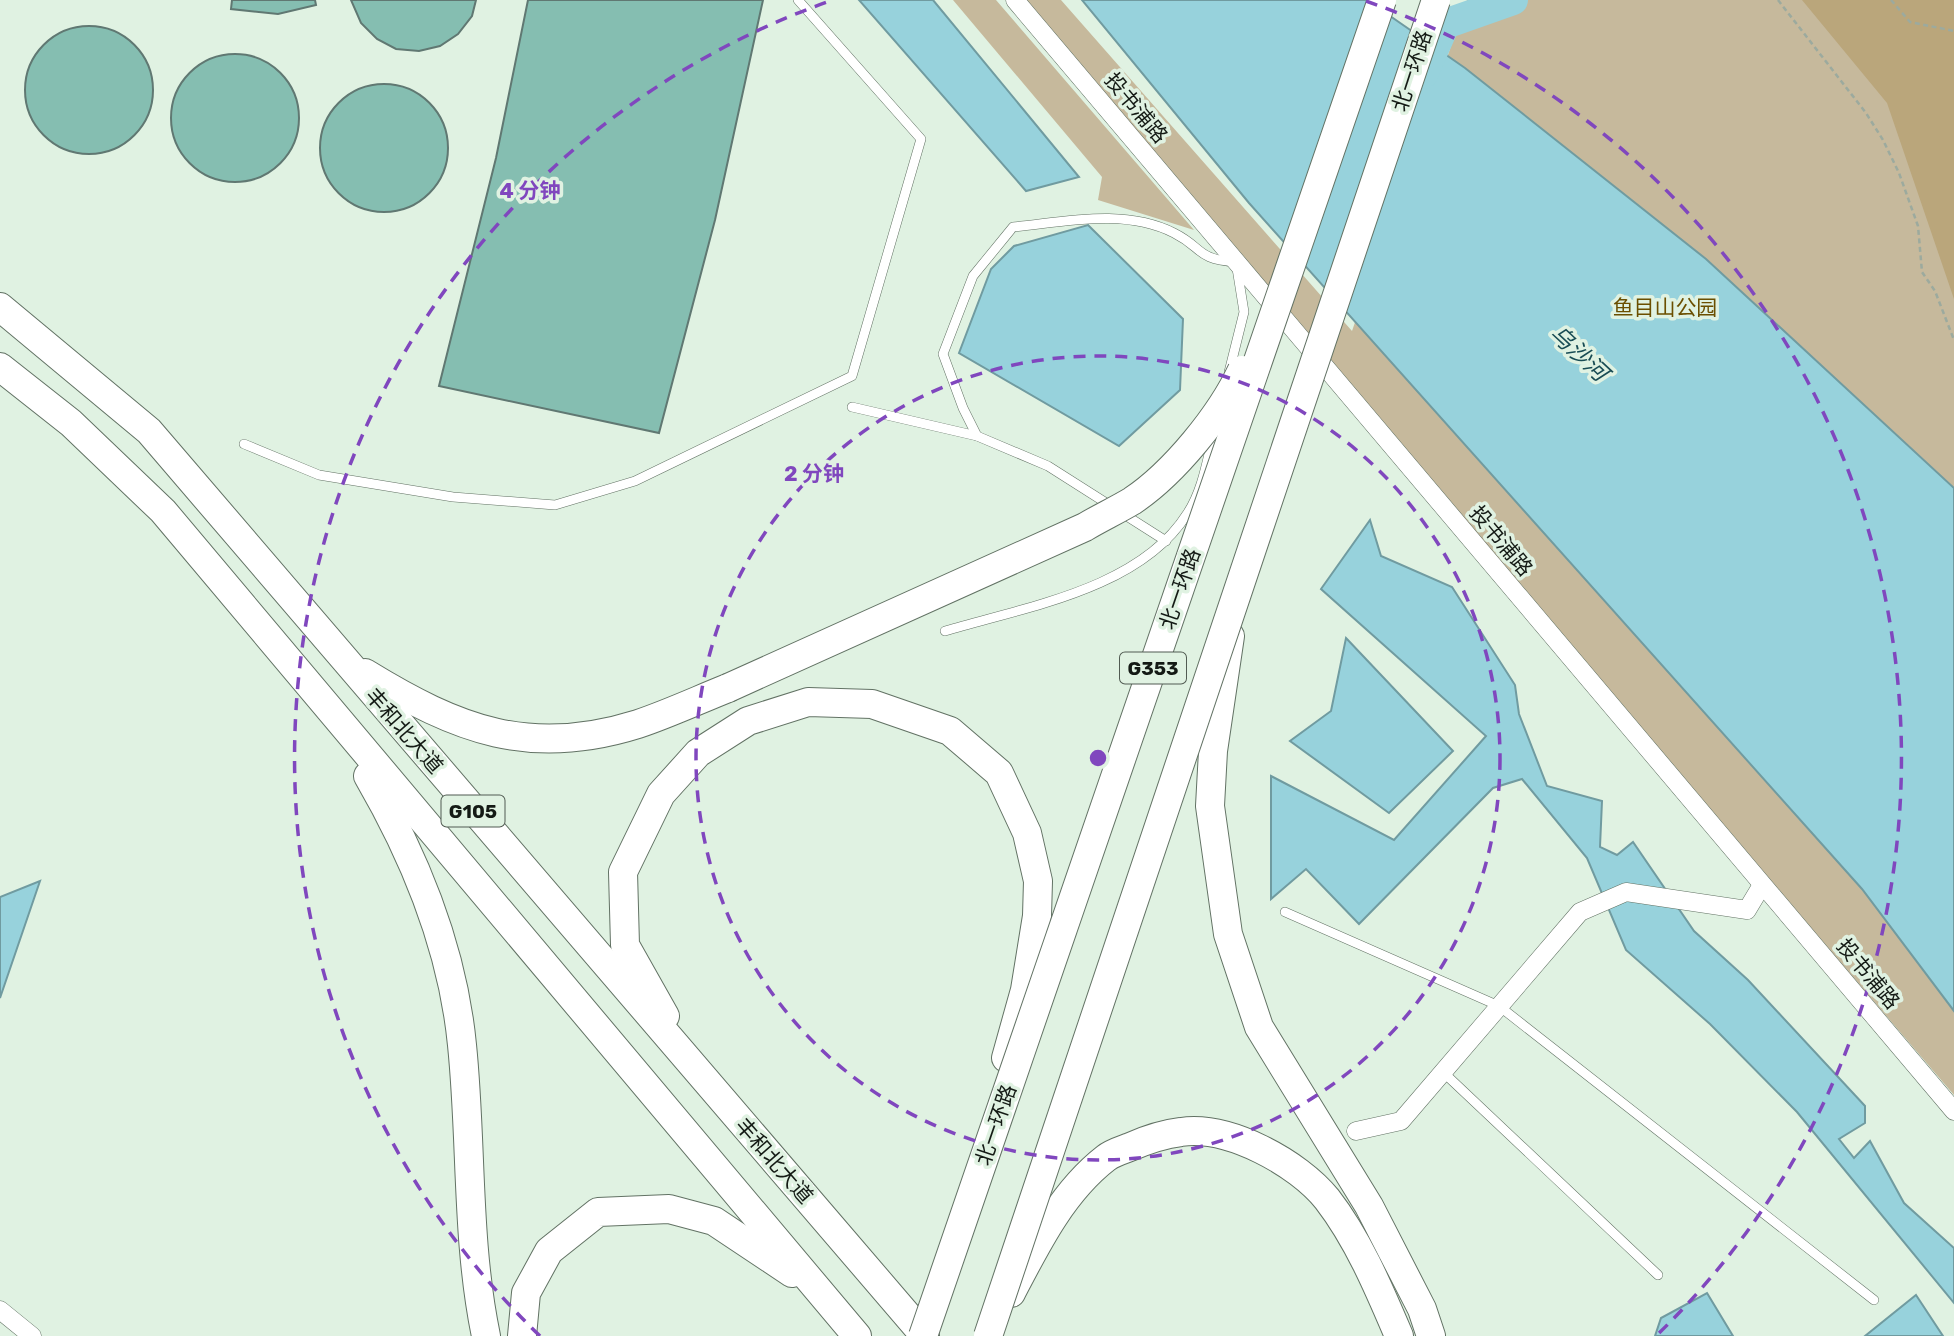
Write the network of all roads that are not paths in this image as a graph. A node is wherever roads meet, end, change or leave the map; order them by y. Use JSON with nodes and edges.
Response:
{"nodes":[{"id":1,"x":798,"y":0,"type":"edge"},
{"id":2,"x":1015,"y":0,"type":"edge"},
{"id":3,"x":1382,"y":0,"type":"edge"},
{"id":4,"x":1436,"y":0,"type":"edge"},
{"id":5,"x":1359,"y":68,"type":"junction"},
{"id":6,"x":1236,"y":262,"type":"junction"},
{"id":7,"x":0,"y":307,"type":"edge"},
{"id":8,"x":0,"y":367,"type":"edge"},
{"id":9,"x":852,"y":407,"type":"dead end"},
{"id":10,"x":977,"y":436,"type":"junction"},
{"id":11,"x":244,"y":444,"type":"dead end"},
{"id":12,"x":1166,"y":541,"type":"junction"},
{"id":13,"x":1236,"y":600,"type":"junction"},
{"id":14,"x":945,"y":631,"type":"dead end"},
{"id":15,"x":341,"y":658,"type":"junction"},
{"id":16,"x":332,"y":712,"type":"junction"},
{"id":17,"x":1762,"y":885,"type":"junction"},
{"id":18,"x":1285,"y":912,"type":"dead end"},
{"id":19,"x":1499,"y":1006,"type":"junction"},
{"id":20,"x":696,"y":1071,"type":"junction"},
{"id":21,"x":1443,"y":1072,"type":"junction"},
{"id":22,"x":1954,"y":1111,"type":"edge"},
{"id":23,"x":1356,"y":1131,"type":"dead end"},
{"id":24,"x":947,"y":1266,"type":"junction"},
{"id":25,"x":1658,"y":1275,"type":"dead end"},
{"id":26,"x":821,"y":1293,"type":"junction"},
{"id":27,"x":1874,"y":1300,"type":"dead end"},
{"id":28,"x":0,"y":1310,"type":"edge"},
{"id":29,"x":32,"y":1336,"type":"edge"},
{"id":30,"x":486,"y":1336,"type":"edge"},
{"id":31,"x":522,"y":1336,"type":"edge"},
{"id":32,"x":857,"y":1336,"type":"edge"},
{"id":33,"x":924,"y":1336,"type":"edge"},
{"id":34,"x":989,"y":1336,"type":"edge"},
{"id":35,"x":1399,"y":1336,"type":"edge"},
{"id":36,"x":1431,"y":1336,"type":"edge"}],
"edges":[{"from":1,"to":11,"type":"lane"},
{"from":2,"to":6,"type":"street","name":"投书浦路"},
{"from":3,"to":5,"type":"highway","name":"北一环路","number":"G353","bridge":true},
{"from":4,"to":13,"type":"highway","name":"北一环路","number":"G353","bridge":true},
{"from":5,"to":15,"type":"highway","bridge":true},
{"from":5,"to":24,"type":"highway","name":"北一环路","number":"G353","bridge":true},
{"from":6,"to":10,"type":"lane"},
{"from":6,"to":12,"type":"lane"},
{"from":6,"to":17,"type":"street","name":"投书浦路"},
{"from":7,"to":15,"type":"highway","name":"丰和北大道","number":"G105"},
{"from":8,"to":16,"type":"highway","name":"丰和北大道","number":"G105"},
{"from":9,"to":10,"type":"lane"},
{"from":10,"to":12,"type":"lane"},
{"from":12,"to":14,"type":"lane"},
{"from":13,"to":34,"type":"highway","name":"北一环路","number":"G353","bridge":true},
{"from":13,"to":36,"type":"highway","bridge":true},
{"from":15,"to":20,"type":"highway","name":"丰和北大道","number":"G105"},
{"from":16,"to":26,"type":"highway","name":"丰和北大道","number":"G105"},
{"from":16,"to":30,"type":"highway"},
{"from":17,"to":19,"type":"street"},
{"from":17,"to":22,"type":"street","name":"投书浦路"},
{"from":18,"to":19,"type":"lane"},
{"from":19,"to":21,"type":"street"},
{"from":19,"to":27,"type":"lane"},
{"from":20,"to":24,"type":"highway","bridge":true},
{"from":20,"to":33,"type":"highway","name":"丰和北大道","number":"G105"},
{"from":21,"to":23,"type":"street"},
{"from":21,"to":25,"type":"lane"},
{"from":24,"to":33,"type":"highway","name":"北一环路","number":"G353","bridge":true},
{"from":26,"to":31,"type":"highway"},
{"from":26,"to":32,"type":"highway","name":"丰和北大道","number":"G105"},
{"from":28,"to":29,"type":"street"},
{"from":34,"to":35,"type":"highway","bridge":true}]}
